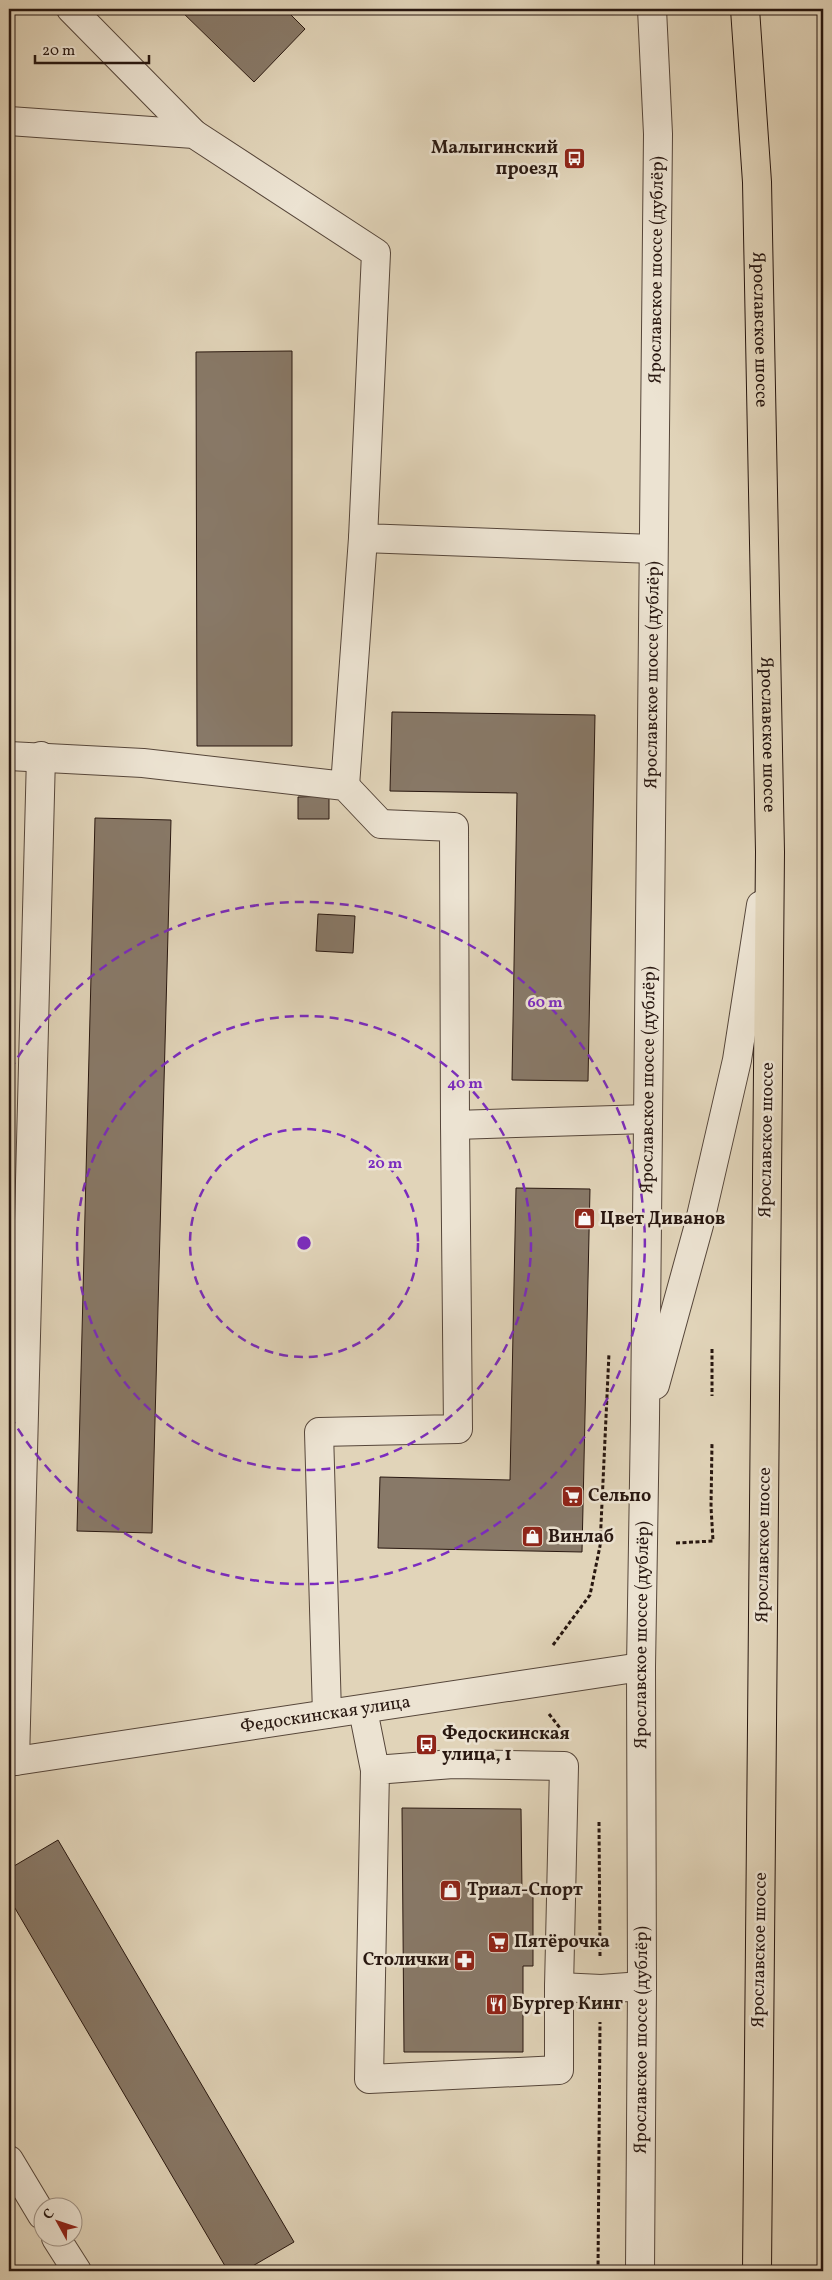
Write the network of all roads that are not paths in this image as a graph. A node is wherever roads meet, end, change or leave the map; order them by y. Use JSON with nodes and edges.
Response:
{"nodes":[{"id":1,"x":71,"y":9,"type":"edge"},
{"id":2,"x":652,"y":9,"type":"edge"},
{"id":3,"x":745,"y":9,"type":"edge"},
{"id":4,"x":9,"y":121,"type":"edge"},
{"id":5,"x":194,"y":134,"type":"junction"},
{"id":6,"x":362,"y":538,"type":"junction"},
{"id":7,"x":652,"y":549,"type":"junction"},
{"id":8,"x":9,"y":756,"type":"edge"},
{"id":9,"x":41,"y":756,"type":"junction"},
{"id":10,"x":345,"y":786,"type":"junction"},
{"id":11,"x":770,"y":852,"type":"junction"},
{"id":12,"x":648,"y":1119,"type":"junction"},
{"id":13,"x":455,"y":1125,"type":"junction"},
{"id":14,"x":645,"y":1419,"type":"junction"},
{"id":15,"x":641,"y":1667,"type":"junction"},
{"id":16,"x":363,"y":1710,"type":"junction"},
{"id":17,"x":327,"y":1714,"type":"junction"},
{"id":18,"x":12,"y":1761,"type":"edge"},
{"id":19,"x":375,"y":1770,"type":"junction"},
{"id":20,"x":642,"y":1986,"type":"junction"},
{"id":21,"x":559,"y":1987,"type":"junction"},
{"id":22,"x":9,"y":2160,"type":"edge"},
{"id":23,"x":32,"y":2198,"type":"edge"},
{"id":24,"x":62,"y":2248,"type":"edge"},
{"id":25,"x":77,"y":2271,"type":"edge"},
{"id":26,"x":640,"y":2271,"type":"edge"},
{"id":27,"x":757,"y":2271,"type":"edge"}],
"edges":[{"from":1,"to":5,"type":"street"},
{"from":2,"to":7,"type":"street","name":"Ярославское шоссе (дублёр)"},
{"from":3,"to":11,"type":"main road","name":"Ярославское шоссе"},
{"from":4,"to":5,"type":"street"},
{"from":5,"to":6,"type":"street"},
{"from":6,"to":7,"type":"street"},
{"from":6,"to":10,"type":"street"},
{"from":7,"to":12,"type":"street","name":"Ярославское шоссе (дублёр)"},
{"from":8,"to":9,"type":"street"},
{"from":9,"to":10,"type":"street"},
{"from":9,"to":18,"type":"street"},
{"from":10,"to":13,"type":"street"},
{"from":11,"to":14,"type":"street"},
{"from":11,"to":27,"type":"main road","name":"Ярославское шоссе"},
{"from":12,"to":13,"type":"street"},
{"from":12,"to":14,"type":"street","name":"Ярославское шоссе (дублёр)"},
{"from":13,"to":17,"type":"street"},
{"from":14,"to":15,"type":"street","name":"Ярославское шоссе (дублёр)"},
{"from":15,"to":16,"type":"street","name":"Федоскинская улица"},
{"from":15,"to":20,"type":"street","name":"Ярославское шоссе (дублёр)"},
{"from":16,"to":17,"type":"street","name":"Федоскинская улица"},
{"from":16,"to":19,"type":"street"},
{"from":17,"to":18,"type":"street","name":"Федоскинская улица"},
{"from":19,"to":21,"type":"street"},
{"from":19,"to":21,"type":"street"},
{"from":20,"to":21,"type":"street"},
{"from":20,"to":26,"type":"street","name":"Ярославское шоссе (дублёр)"},
{"from":22,"to":23,"type":"street"},
{"from":24,"to":25,"type":"street"}]}
